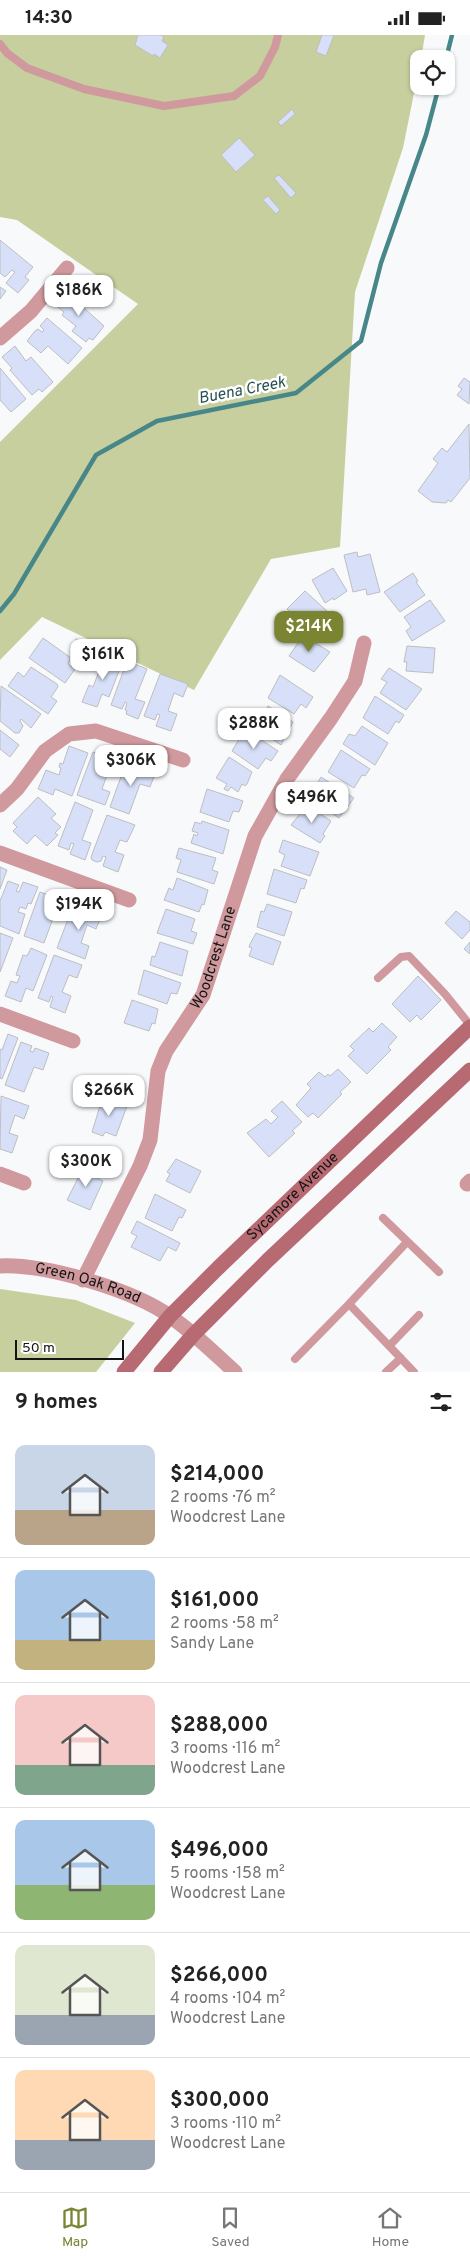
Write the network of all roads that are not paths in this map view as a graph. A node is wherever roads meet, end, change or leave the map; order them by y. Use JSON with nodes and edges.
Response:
{"nodes":[{"id":1,"x":278,"y":35,"type":"edge"},
{"id":2,"x":0,"y":44,"type":"edge"},
{"id":3,"x":67,"y":268,"type":"dead end"},
{"id":4,"x":0,"y":338,"type":"edge"},
{"id":5,"x":364,"y":643,"type":"dead end"},
{"id":6,"x":183,"y":760,"type":"dead end"},
{"id":7,"x":0,"y":805,"type":"edge"},
{"id":8,"x":0,"y":853,"type":"edge"},
{"id":9,"x":129,"y":901,"type":"dead end"},
{"id":10,"x":378,"y":978,"type":"dead end"},
{"id":11,"x":0,"y":1014,"type":"edge"},
{"id":12,"x":470,"y":1026,"type":"edge"},
{"id":13,"x":74,"y":1041,"type":"dead end"},
{"id":14,"x":470,"y":1070,"type":"edge"},
{"id":15,"x":0,"y":1174,"type":"edge"},
{"id":16,"x":24,"y":1183,"type":"dead end"},
{"id":17,"x":383,"y":1218,"type":"dead end"},
{"id":18,"x":407,"y":1241,"type":"junction"},
{"id":19,"x":0,"y":1266,"type":"edge"},
{"id":20,"x":439,"y":1272,"type":"dead end"},
{"id":21,"x":83,"y":1280,"type":"junction"},
{"id":22,"x":349,"y":1303,"type":"junction"},
{"id":23,"x":419,"y":1315,"type":"dead end"},
{"id":24,"x":170,"y":1316,"type":"junction"},
{"id":25,"x":193,"y":1335,"type":"junction"},
{"id":26,"x":390,"y":1345,"type":"junction"},
{"id":27,"x":401,"y":1358,"type":"junction"},
{"id":28,"x":295,"y":1359,"type":"dead end"},
{"id":29,"x":124,"y":1372,"type":"edge"},
{"id":30,"x":161,"y":1372,"type":"edge"},
{"id":31,"x":235,"y":1372,"type":"edge"},
{"id":32,"x":386,"y":1372,"type":"edge"},
{"id":33,"x":414,"y":1372,"type":"edge"}],
"edges":[{"from":1,"to":2,"type":"lane"},
{"from":3,"to":4,"type":"street"},
{"from":5,"to":21,"type":"street","name":"Woodcrest Lane"},
{"from":6,"to":7,"type":"street"},
{"from":8,"to":9,"type":"street"},
{"from":10,"to":12,"type":"lane"},
{"from":11,"to":13,"type":"street"},
{"from":12,"to":24,"type":"main road","name":"Sycamore Avenue"},
{"from":14,"to":25,"type":"main road","name":"Sycamore Avenue"},
{"from":15,"to":16,"type":"street"},
{"from":17,"to":18,"type":"lane"},
{"from":18,"to":20,"type":"lane"},
{"from":18,"to":22,"type":"lane"},
{"from":19,"to":21,"type":"street","name":"Green Oak Road"},
{"from":21,"to":24,"type":"street","name":"Green Oak Road"},
{"from":22,"to":26,"type":"lane"},
{"from":22,"to":28,"type":"lane"},
{"from":23,"to":26,"type":"lane"},
{"from":24,"to":25,"type":"street","name":"Green Oak Road"},
{"from":24,"to":29,"type":"main road","name":"Sycamore Avenue"},
{"from":25,"to":30,"type":"main road","name":"Sycamore Avenue"},
{"from":25,"to":31,"type":"street"},
{"from":26,"to":27,"type":"lane"},
{"from":27,"to":32,"type":"lane"},
{"from":27,"to":33,"type":"lane"}]}
